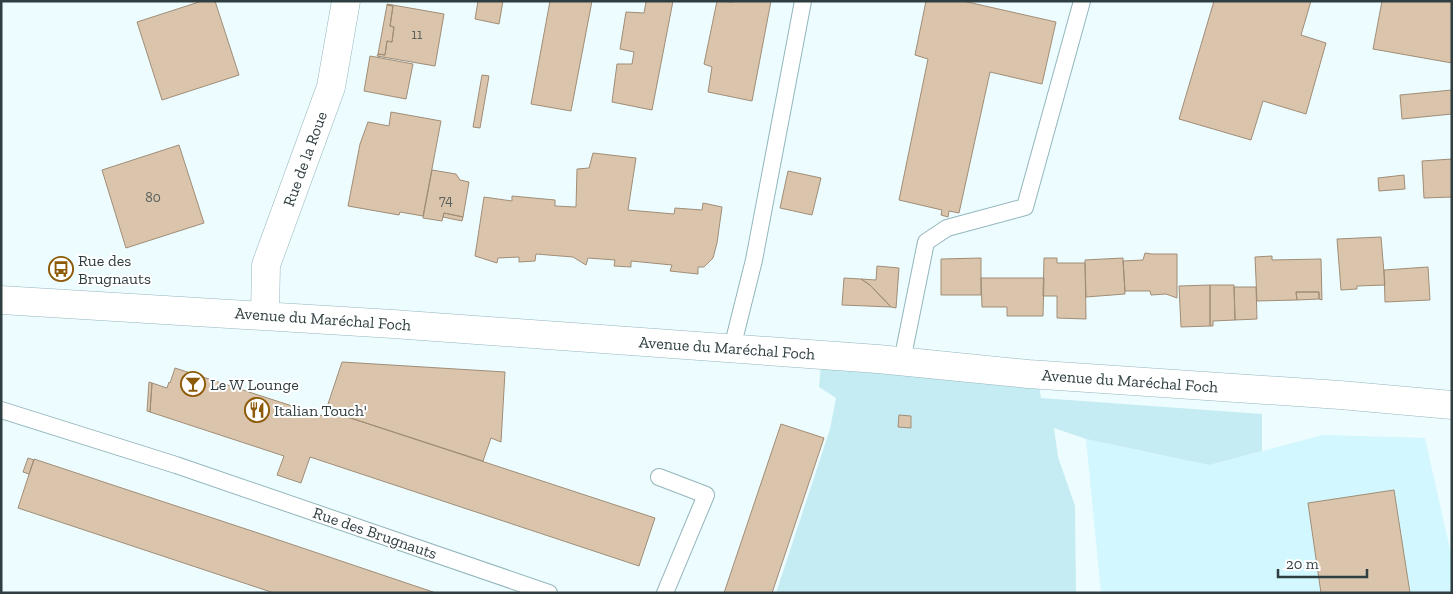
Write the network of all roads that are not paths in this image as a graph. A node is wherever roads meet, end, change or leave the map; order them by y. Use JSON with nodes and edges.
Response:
{"nodes":[{"id":1,"x":346,"y":1,"type":"edge"},
{"id":2,"x":803,"y":1,"type":"edge"},
{"id":3,"x":1082,"y":1,"type":"edge"},
{"id":4,"x":1,"y":300,"type":"edge"},
{"id":5,"x":266,"y":315,"type":"junction"},
{"id":6,"x":732,"y":348,"type":"junction"},
{"id":7,"x":902,"y":361,"type":"junction"},
{"id":8,"x":1452,"y":405,"type":"edge"},
{"id":9,"x":1,"y":410,"type":"edge"},
{"id":10,"x":659,"y":477,"type":"dead end"},
{"id":11,"x":549,"y":593,"type":"edge"},
{"id":12,"x":665,"y":593,"type":"edge"}],
"edges":[{"from":1,"to":5,"type":"main road","name":"Rue de la Roue"},
{"from":2,"to":6,"type":"lane"},
{"from":3,"to":7,"type":"lane"},
{"from":4,"to":5,"type":"main road","name":"Avenue du Maréchal Foch"},
{"from":5,"to":6,"type":"main road","name":"Avenue du Maréchal Foch"},
{"from":6,"to":7,"type":"main road","name":"Avenue du Maréchal Foch"},
{"from":7,"to":8,"type":"main road","name":"Avenue du Maréchal Foch"},
{"from":9,"to":11,"type":"lane","name":"Rue des Brugnauts"},
{"from":10,"to":12,"type":"lane"}]}
